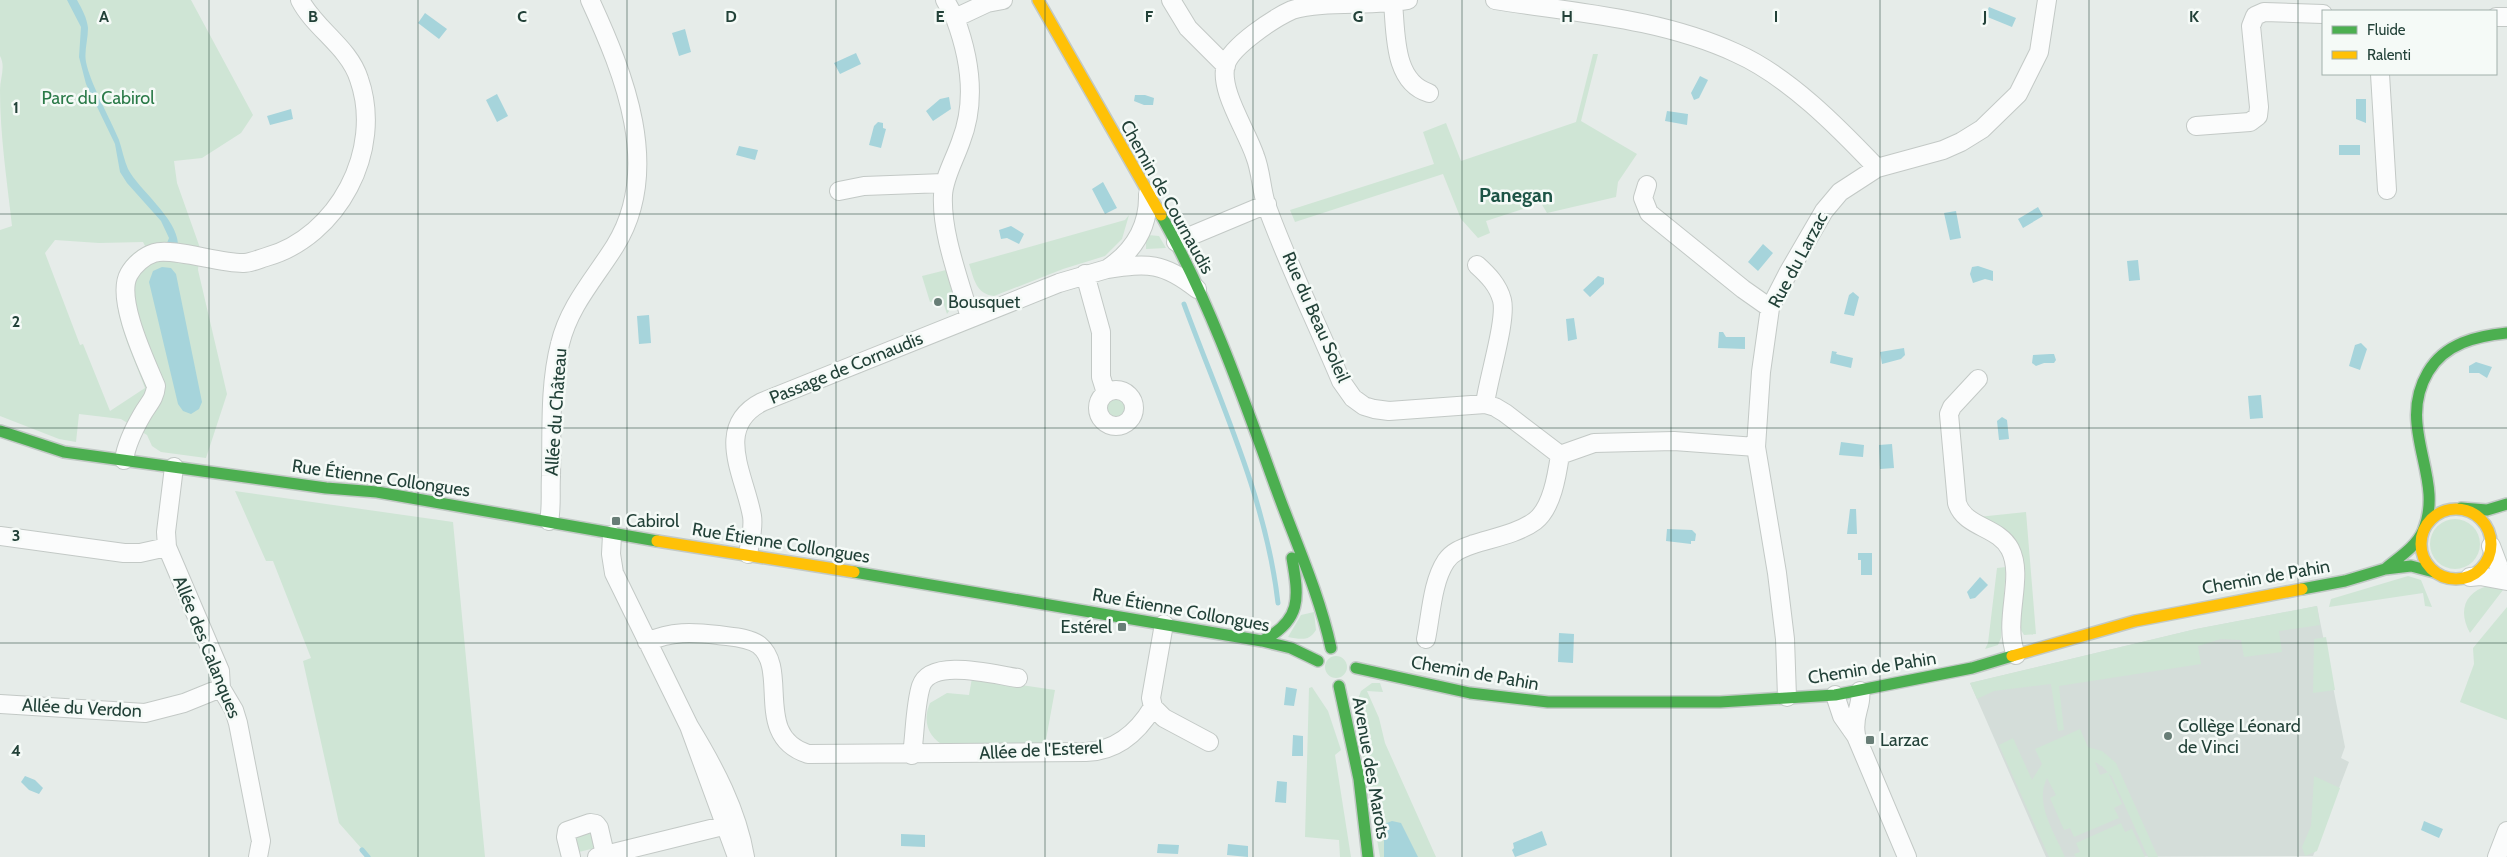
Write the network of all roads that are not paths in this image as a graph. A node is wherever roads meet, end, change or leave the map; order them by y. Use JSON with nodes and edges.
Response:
{"nodes":[{"id":1,"x":300,"y":0,"type":"edge"},
{"id":2,"x":590,"y":0,"type":"edge"},
{"id":3,"x":945,"y":0,"type":"edge"},
{"id":4,"x":1038,"y":0,"type":"edge"},
{"id":5,"x":1171,"y":0,"type":"edge"},
{"id":6,"x":1495,"y":0,"type":"edge"},
{"id":7,"x":2047,"y":0,"type":"edge"},
{"id":8,"x":993,"y":1,"type":"edge"},
{"id":9,"x":1400,"y":2,"type":"edge"},
{"id":10,"x":2322,"y":14,"type":"edge"},
{"id":11,"x":955,"y":18,"type":"junction"},
{"id":12,"x":1226,"y":66,"type":"junction"},
{"id":13,"x":2380,"y":75,"type":"edge"},
{"id":14,"x":1429,"y":93,"type":"dead end"},
{"id":15,"x":2196,"y":126,"type":"dead end"},
{"id":16,"x":1877,"y":168,"type":"junction"},
{"id":17,"x":944,"y":183,"type":"junction"},
{"id":18,"x":1647,"y":184,"type":"dead end"},
{"id":19,"x":2387,"y":190,"type":"dead end"},
{"id":20,"x":839,"y":191,"type":"dead end"},
{"id":21,"x":1148,"y":194,"type":"junction"},
{"id":22,"x":1266,"y":204,"type":"junction"},
{"id":23,"x":1135,"y":242,"type":"junction"},
{"id":24,"x":1178,"y":246,"type":"junction"},
{"id":25,"x":1149,"y":264,"type":"junction"},
{"id":26,"x":1478,"y":265,"type":"dead end"},
{"id":27,"x":1107,"y":269,"type":"junction"},
{"id":28,"x":1085,"y":274,"type":"junction"},
{"id":29,"x":1198,"y":290,"type":"junction"},
{"id":30,"x":1770,"y":308,"type":"junction"},
{"id":31,"x":970,"y":318,"type":"junction"},
{"id":32,"x":2507,"y":333,"type":"edge"},
{"id":33,"x":1978,"y":379,"type":"dead end"},
{"id":34,"x":1106,"y":393,"type":"dead end"},
{"id":35,"x":1485,"y":404,"type":"junction"},
{"id":36,"x":0,"y":431,"type":"edge"},
{"id":37,"x":1756,"y":447,"type":"junction"},
{"id":38,"x":1560,"y":455,"type":"junction"},
{"id":39,"x":124,"y":460,"type":"junction"},
{"id":40,"x":174,"y":467,"type":"junction"},
{"id":41,"x":2425,"y":477,"type":"junction"},
{"id":42,"x":1281,"y":504,"type":"junction"},
{"id":43,"x":2507,"y":504,"type":"edge"},
{"id":44,"x":2462,"y":509,"type":"junction"},
{"id":45,"x":2507,"y":510,"type":"edge"},
{"id":46,"x":549,"y":521,"type":"junction"},
{"id":47,"x":2423,"y":531,"type":"junction"},
{"id":48,"x":612,"y":535,"type":"junction"},
{"id":49,"x":0,"y":536,"type":"edge"},
{"id":50,"x":2491,"y":542,"type":"junction"},
{"id":51,"x":167,"y":547,"type":"junction"},
{"id":52,"x":748,"y":554,"type":"junction"},
{"id":53,"x":2385,"y":569,"type":"junction"},
{"id":54,"x":2434,"y":572,"type":"junction"},
{"id":55,"x":2470,"y":577,"type":"junction"},
{"id":56,"x":2507,"y":578,"type":"edge"},
{"id":57,"x":2507,"y":582,"type":"edge"},
{"id":58,"x":1164,"y":624,"type":"junction"},
{"id":59,"x":1426,"y":639,"type":"dead end"},
{"id":60,"x":1262,"y":641,"type":"junction"},
{"id":61,"x":647,"y":642,"type":"junction"},
{"id":62,"x":1331,"y":648,"type":"junction"},
{"id":63,"x":2016,"y":655,"type":"junction"},
{"id":64,"x":1318,"y":661,"type":"junction"},
{"id":65,"x":1356,"y":668,"type":"junction"},
{"id":66,"x":1018,"y":678,"type":"dead end"},
{"id":67,"x":1339,"y":686,"type":"junction"},
{"id":68,"x":221,"y":688,"type":"junction"},
{"id":69,"x":1860,"y":691,"type":"junction"},
{"id":70,"x":1835,"y":695,"type":"junction"},
{"id":71,"x":1787,"y":697,"type":"junction"},
{"id":72,"x":0,"y":704,"type":"edge"},
{"id":73,"x":1153,"y":707,"type":"junction"},
{"id":74,"x":1856,"y":736,"type":"junction"},
{"id":75,"x":1209,"y":742,"type":"dead end"},
{"id":76,"x":912,"y":755,"type":"junction"},
{"id":77,"x":731,"y":824,"type":"junction"},
{"id":78,"x":2507,"y":831,"type":"edge"},
{"id":79,"x":601,"y":856,"type":"edge"},
{"id":80,"x":258,"y":857,"type":"edge"},
{"id":81,"x":571,"y":857,"type":"edge"},
{"id":82,"x":737,"y":857,"type":"edge"},
{"id":83,"x":745,"y":857,"type":"edge"},
{"id":84,"x":1368,"y":857,"type":"edge"},
{"id":85,"x":1907,"y":857,"type":"edge"},
{"id":86,"x":2497,"y":857,"type":"edge"}],
"edges":[{"from":1,"to":39,"type":"street"},
{"from":2,"to":46,"type":"street","name":"Allée du Château"},
{"from":3,"to":11,"type":"street"},
{"from":4,"to":21,"type":"main road","name":"Chemin de Cournaudis"},
{"from":5,"to":12,"type":"street"},
{"from":6,"to":16,"type":"street"},
{"from":7,"to":16,"type":"street","name":"Rue du Larzac"},
{"from":8,"to":11,"type":"street"},
{"from":9,"to":12,"type":"street"},
{"from":9,"to":14,"type":"street"},
{"from":10,"to":15,"type":"street"},
{"from":11,"to":17,"type":"street"},
{"from":12,"to":22,"type":"street","name":"Rue du Beau Soleil"},
{"from":13,"to":19,"type":"street"},
{"from":16,"to":30,"type":"street","name":"Rue du Larzac"},
{"from":17,"to":20,"type":"street"},
{"from":17,"to":31,"type":"street"},
{"from":18,"to":30,"type":"street"},
{"from":21,"to":23,"type":"street","name":"Passage de Cornaudis"},
{"from":21,"to":24,"type":"main road","name":"Chemin de Cournaudis"},
{"from":22,"to":24,"type":"street"},
{"from":22,"to":35,"type":"street","name":"Rue du Beau Soleil"},
{"from":23,"to":25,"type":"street"},
{"from":23,"to":27,"type":"street","name":"Passage de Cornaudis"},
{"from":24,"to":25,"type":"street","name":"Passage de Cornaudis"},
{"from":24,"to":29,"type":"main road","name":"Chemin de Cournaudis"},
{"from":25,"to":27,"type":"street","name":"Passage de Cornaudis"},
{"from":25,"to":29,"type":"street","name":"Passage de Cornaudis"},
{"from":26,"to":35,"type":"street"},
{"from":27,"to":28,"type":"street","name":"Passage de Cornaudis"},
{"from":28,"to":31,"type":"street","name":"Passage de Cornaudis"},
{"from":28,"to":34,"type":"street"},
{"from":29,"to":42,"type":"main road","name":"Chemin de Cournaudis"},
{"from":30,"to":37,"type":"street","name":"Rue du Larzac"},
{"from":31,"to":52,"type":"street","name":"Passage de Cornaudis"},
{"from":32,"to":41,"type":"main road"},
{"from":33,"to":63,"type":"street"},
{"from":35,"to":38,"type":"street"},
{"from":36,"to":39,"type":"main road","name":"Rue Étienne Collongues"},
{"from":37,"to":38,"type":"street"},
{"from":37,"to":71,"type":"street","name":"Rue du Larzac"},
{"from":38,"to":59,"type":"street"},
{"from":39,"to":40,"type":"main road","name":"Rue Étienne Collongues"},
{"from":40,"to":46,"type":"main road","name":"Rue Étienne Collongues"},
{"from":40,"to":51,"type":"street","name":"Allée des Calanques"},
{"from":41,"to":44,"type":"main road"},
{"from":41,"to":47,"type":"main road"},
{"from":42,"to":60,"type":"main road","name":"Chemin de Cournaudis"},
{"from":42,"to":62,"type":"main road","name":"Chemin de Cournaudis"},
{"from":43,"to":44,"type":"main road"},
{"from":44,"to":47,"type":"main road"},
{"from":44,"to":50,"type":"main road"},
{"from":45,"to":50,"type":"main road"},
{"from":46,"to":48,"type":"main road","name":"Rue Étienne Collongues"},
{"from":47,"to":53,"type":"main road","name":"Chemin de Pahin"},
{"from":47,"to":54,"type":"main road"},
{"from":48,"to":52,"type":"main road","name":"Rue Étienne Collongues"},
{"from":48,"to":61,"type":"street"},
{"from":49,"to":51,"type":"street"},
{"from":50,"to":55,"type":"main road"},
{"from":50,"to":56,"type":"street"},
{"from":51,"to":68,"type":"street","name":"Allée des Calanques"},
{"from":52,"to":58,"type":"main road","name":"Rue Étienne Collongues"},
{"from":53,"to":54,"type":"main road","name":"Chemin de Pahin"},
{"from":53,"to":63,"type":"main road","name":"Chemin de Pahin"},
{"from":54,"to":55,"type":"main road"},
{"from":55,"to":57,"type":"street"},
{"from":58,"to":60,"type":"main road","name":"Rue Étienne Collongues"},
{"from":58,"to":73,"type":"street"},
{"from":60,"to":64,"type":"main road","name":"Rue Étienne Collongues"},
{"from":61,"to":76,"type":"street","name":"Allée de l'Esterel"},
{"from":61,"to":77,"type":"street"},
{"from":62,"to":64,"type":"main road"},
{"from":62,"to":65,"type":"main road"},
{"from":63,"to":69,"type":"main road","name":"Chemin de Pahin"},
{"from":64,"to":67,"type":"main road"},
{"from":65,"to":67,"type":"main road"},
{"from":65,"to":71,"type":"main road","name":"Chemin de Pahin"},
{"from":66,"to":76,"type":"street"},
{"from":67,"to":84,"type":"main road","name":"Avenue des Marots"},
{"from":68,"to":72,"type":"street","name":"Allée du Verdon"},
{"from":68,"to":80,"type":"street","name":"Allée des Calanques"},
{"from":69,"to":70,"type":"main road","name":"Chemin de Pahin"},
{"from":69,"to":74,"type":"street"},
{"from":70,"to":71,"type":"main road","name":"Chemin de Pahin"},
{"from":70,"to":74,"type":"street"},
{"from":73,"to":75,"type":"street"},
{"from":73,"to":76,"type":"street","name":"Allée de l'Esterel"},
{"from":74,"to":85,"type":"street"},
{"from":77,"to":79,"type":"street"},
{"from":77,"to":82,"type":"street"},
{"from":77,"to":83,"type":"street"},
{"from":78,"to":86,"type":"street"},
{"from":79,"to":81,"type":"street"}]}
